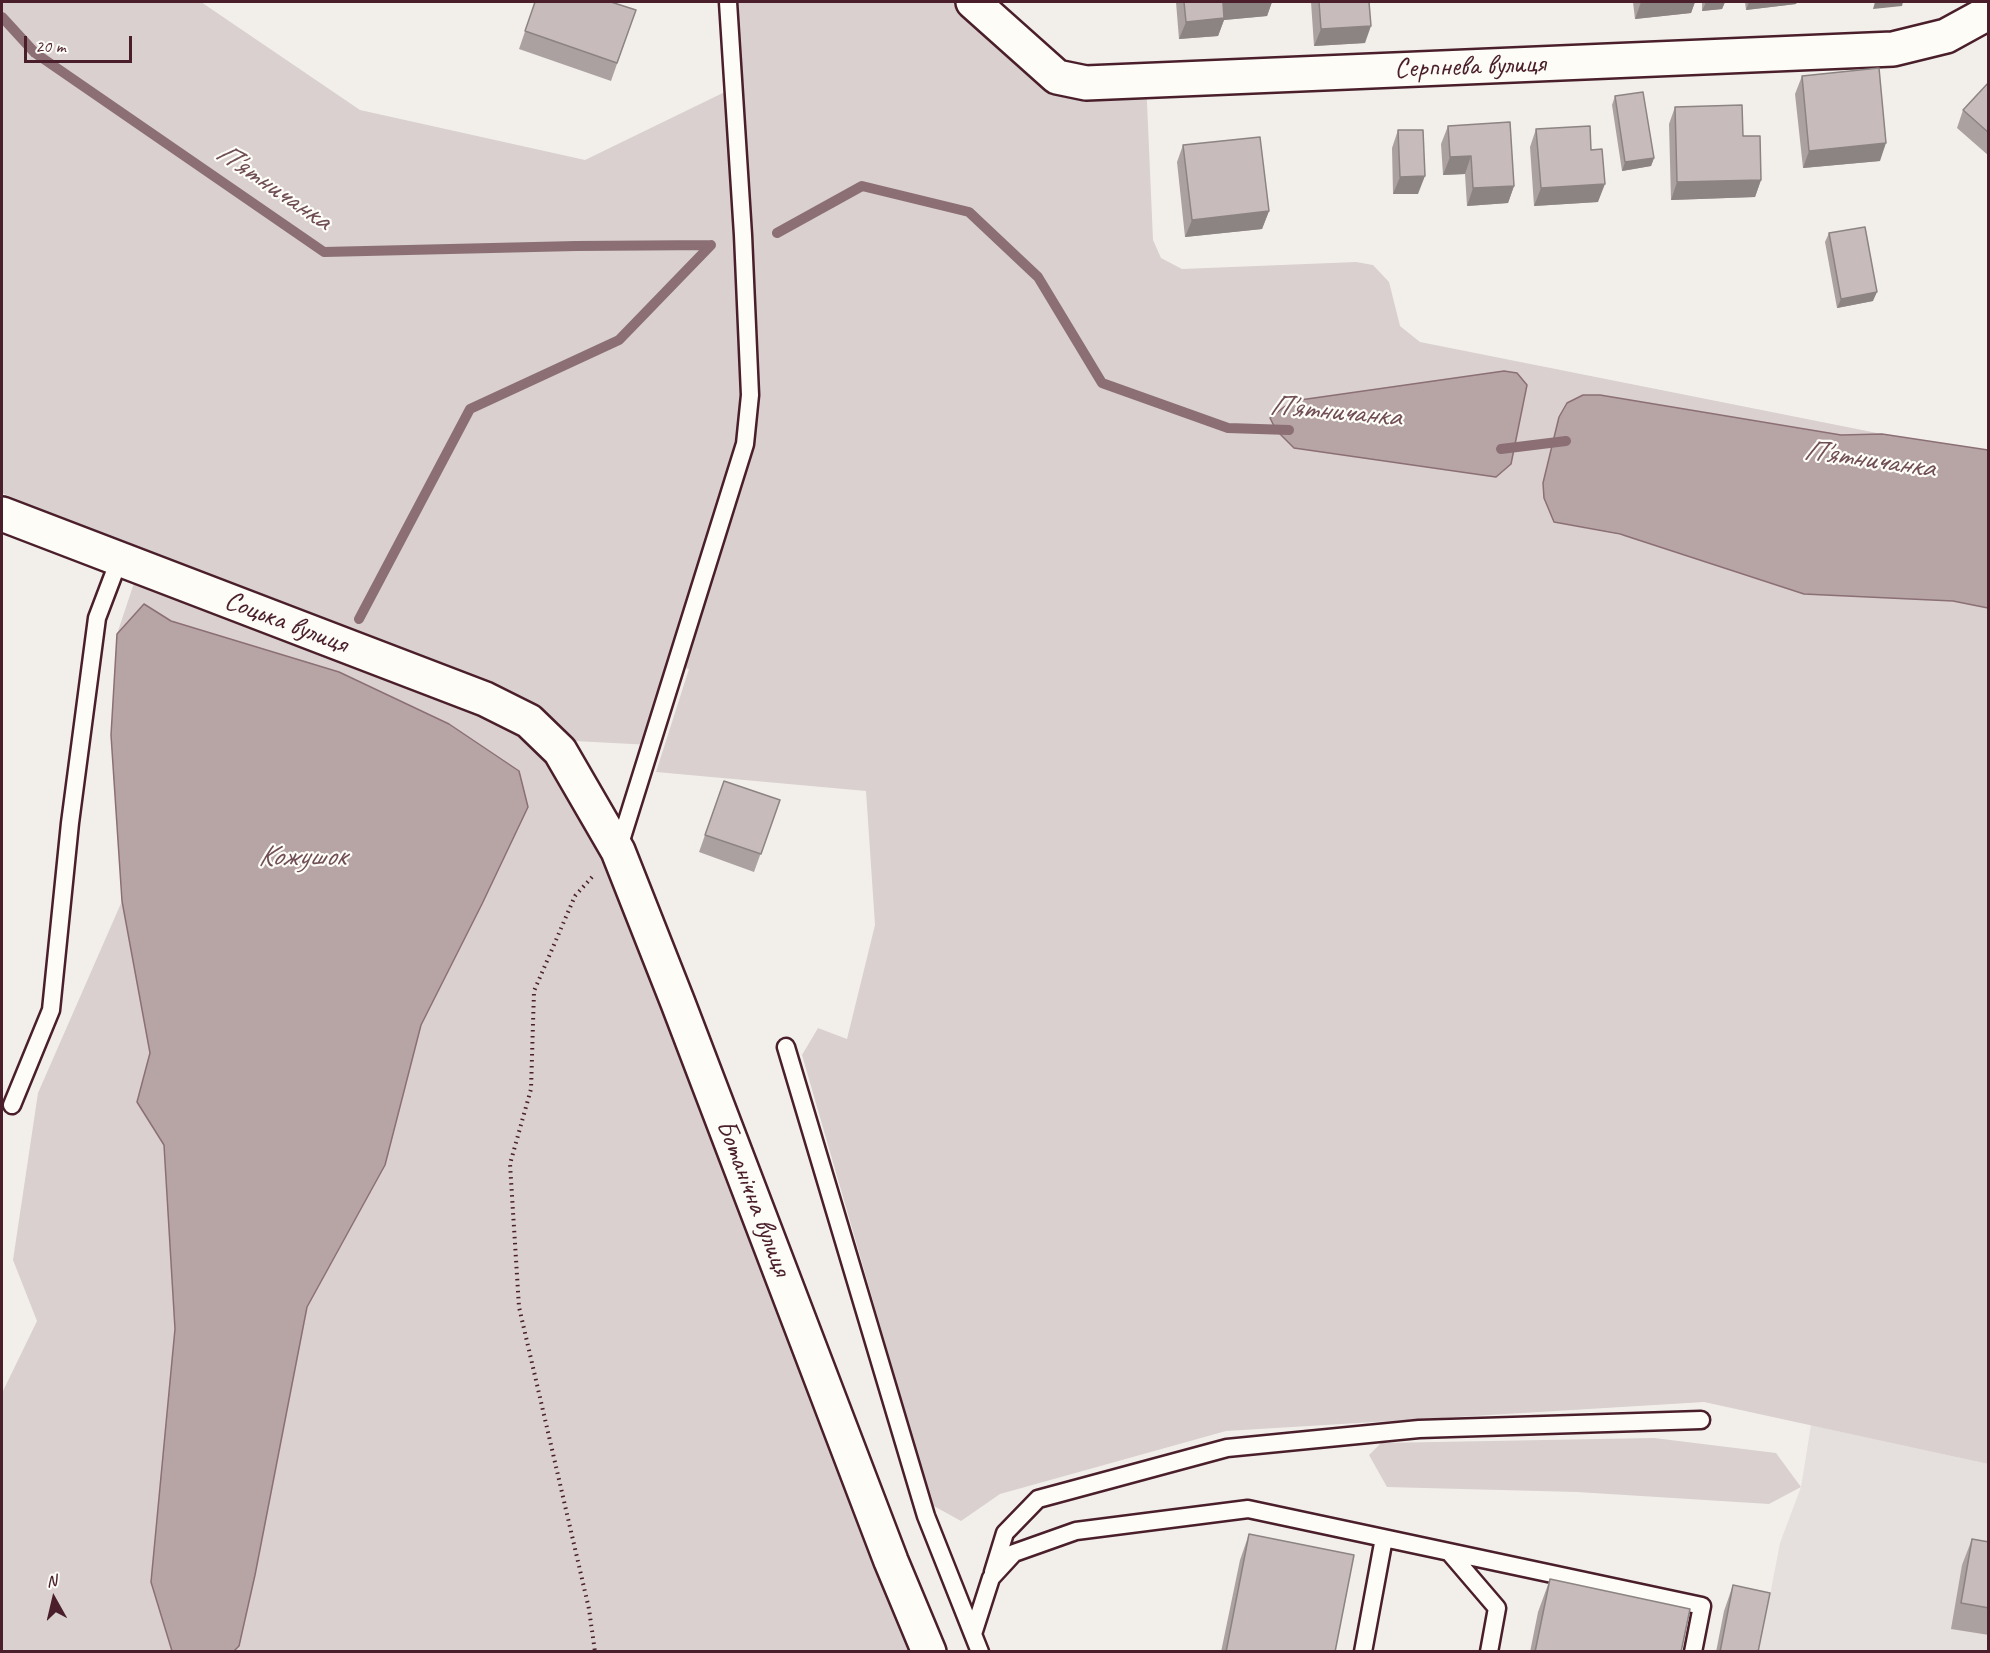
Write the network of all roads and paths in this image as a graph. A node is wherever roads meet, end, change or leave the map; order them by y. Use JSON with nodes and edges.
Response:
{"nodes":[{"id":1,"x":728,"y":2,"type":"edge"},
{"id":2,"x":973,"y":2,"type":"edge"},
{"id":3,"x":1989,"y":13,"type":"edge"},
{"id":4,"x":2,"y":514,"type":"edge"},
{"id":5,"x":119,"y":560,"type":"junction"},
{"id":6,"x":560,"y":751,"type":"joint"},
{"id":7,"x":618,"y":850,"type":"junction"},
{"id":8,"x":786,"y":1047,"type":"dead end"},
{"id":9,"x":12,"y":1105,"type":"dead end"},
{"id":10,"x":1701,"y":1420,"type":"dead end"},
{"id":11,"x":1384,"y":1538,"type":"junction"},
{"id":12,"x":1449,"y":1552,"type":"junction"},
{"id":13,"x":991,"y":1578,"type":"junction"},
{"id":14,"x":973,"y":1634,"type":"junction"},
{"id":15,"x":595,"y":1652,"type":"edge"},
{"id":16,"x":929,"y":1652,"type":"edge"},
{"id":17,"x":980,"y":1652,"type":"edge"},
{"id":18,"x":1363,"y":1652,"type":"edge"},
{"id":19,"x":1489,"y":1652,"type":"edge"},
{"id":20,"x":1693,"y":1652,"type":"edge"}],
"edges":[{"from":1,"to":7,"type":"lane"},
{"from":2,"to":3,"type":"street","name":"Серпнева вулиця"},
{"from":4,"to":5,"type":"street","name":"Соцька вулиця"},
{"from":5,"to":6,"type":"street","name":"Соцька вулиця"},
{"from":5,"to":9,"type":"lane"},
{"from":6,"to":7,"type":"street","name":"Ботанічна вулиця"},
{"from":7,"to":15,"type":"path"},
{"from":7,"to":16,"type":"street","name":"Ботанічна вулиця"},
{"from":8,"to":14,"type":"lane"},
{"from":10,"to":13,"type":"lane"},
{"from":11,"to":12,"type":"lane"},
{"from":11,"to":13,"type":"lane"},
{"from":11,"to":18,"type":"lane"},
{"from":12,"to":19,"type":"lane"},
{"from":12,"to":20,"type":"lane"},
{"from":13,"to":14,"type":"lane"},
{"from":14,"to":17,"type":"lane"}]}
